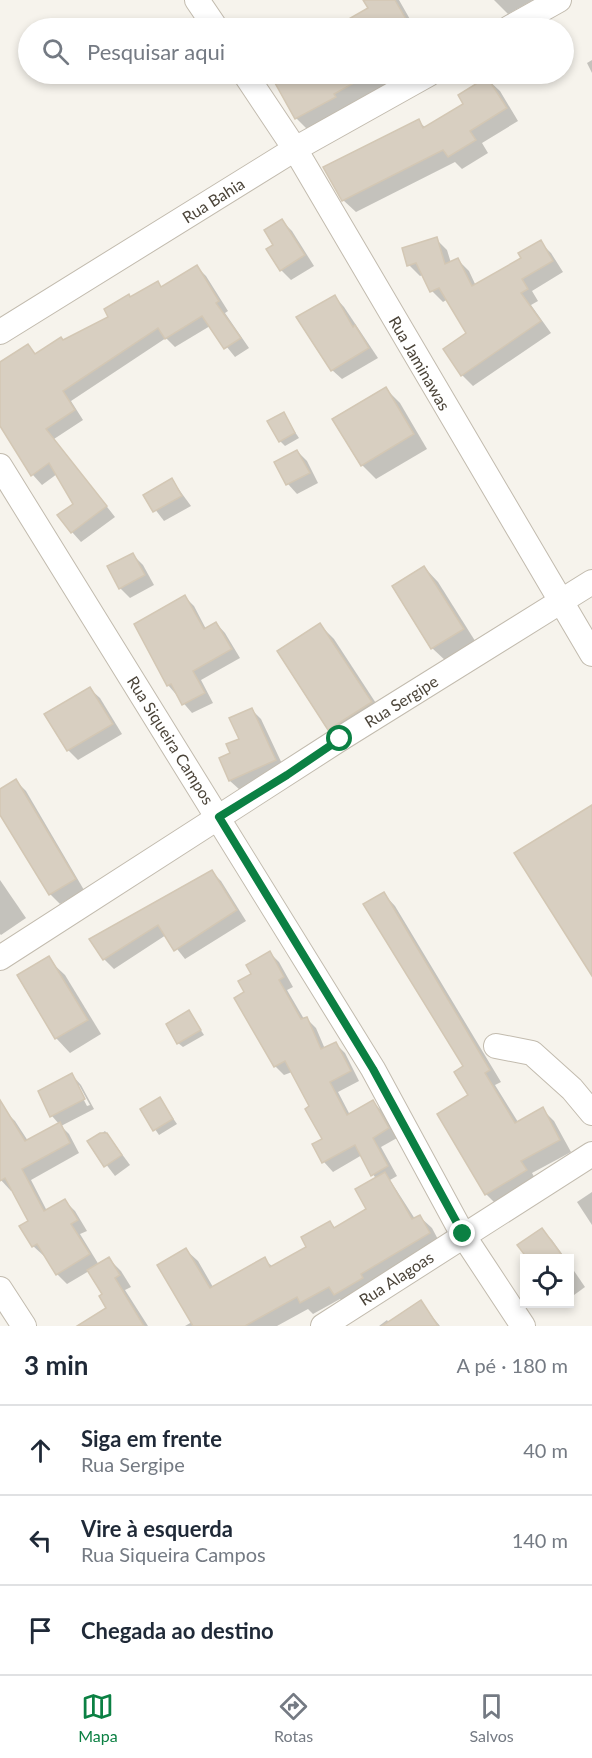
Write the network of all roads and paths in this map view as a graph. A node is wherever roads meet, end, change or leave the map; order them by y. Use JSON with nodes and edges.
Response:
{"nodes":[{"id":1,"x":197,"y":0,"type":"edge"},
{"id":2,"x":559,"y":0,"type":"edge"},
{"id":3,"x":209,"y":18,"type":"edge"},
{"id":4,"x":526,"y":18,"type":"edge"},
{"id":5,"x":252,"y":84,"type":"edge"},
{"id":6,"x":411,"y":84,"type":"edge"},
{"id":7,"x":295,"y":149,"type":"junction"},
{"id":8,"x":0,"y":332,"type":"edge"},
{"id":9,"x":0,"y":466,"type":"edge"},
{"id":10,"x":592,"y":582,"type":"edge"},
{"id":11,"x":561,"y":602,"type":"junction"},
{"id":12,"x":592,"y":654,"type":"edge"},
{"id":13,"x":219,"y":817,"type":"junction"},
{"id":14,"x":0,"y":958,"type":"edge"},
{"id":15,"x":496,"y":1046,"type":"dead end"},
{"id":16,"x":592,"y":1113,"type":"edge"},
{"id":17,"x":592,"y":1154,"type":"edge"},
{"id":18,"x":463,"y":1234,"type":"junction"},
{"id":19,"x":0,"y":1289,"type":"edge"},
{"id":20,"x":24,"y":1326,"type":"edge"},
{"id":21,"x":323,"y":1326,"type":"edge"},
{"id":22,"x":523,"y":1326,"type":"edge"}],
"edges":[{"from":1,"to":3,"type":"street"},
{"from":2,"to":4,"type":"street"},
{"from":5,"to":7,"type":"street","name":"Rua Jaminawas"},
{"from":6,"to":7,"type":"street","name":"Rua Bahia"},
{"from":7,"to":8,"type":"street","name":"Rua Bahia"},
{"from":7,"to":11,"type":"street","name":"Rua Jaminawas"},
{"from":9,"to":13,"type":"street","name":"Rua Siqueira Campos"},
{"from":10,"to":11,"type":"street","name":"Rua Sergipe"},
{"from":11,"to":12,"type":"street","name":"Rua Jaminawas"},
{"from":11,"to":13,"type":"street","name":"Rua Sergipe"},
{"from":13,"to":14,"type":"street","name":"Rua Sergipe"},
{"from":13,"to":18,"type":"street","name":"Rua Siqueira Campos"},
{"from":15,"to":16,"type":"street"},
{"from":17,"to":18,"type":"street","name":"Rua Alagoas"},
{"from":18,"to":21,"type":"street","name":"Rua Alagoas"},
{"from":18,"to":22,"type":"street","name":"Rua Siqueira Campos"},
{"from":19,"to":20,"type":"street"}]}
